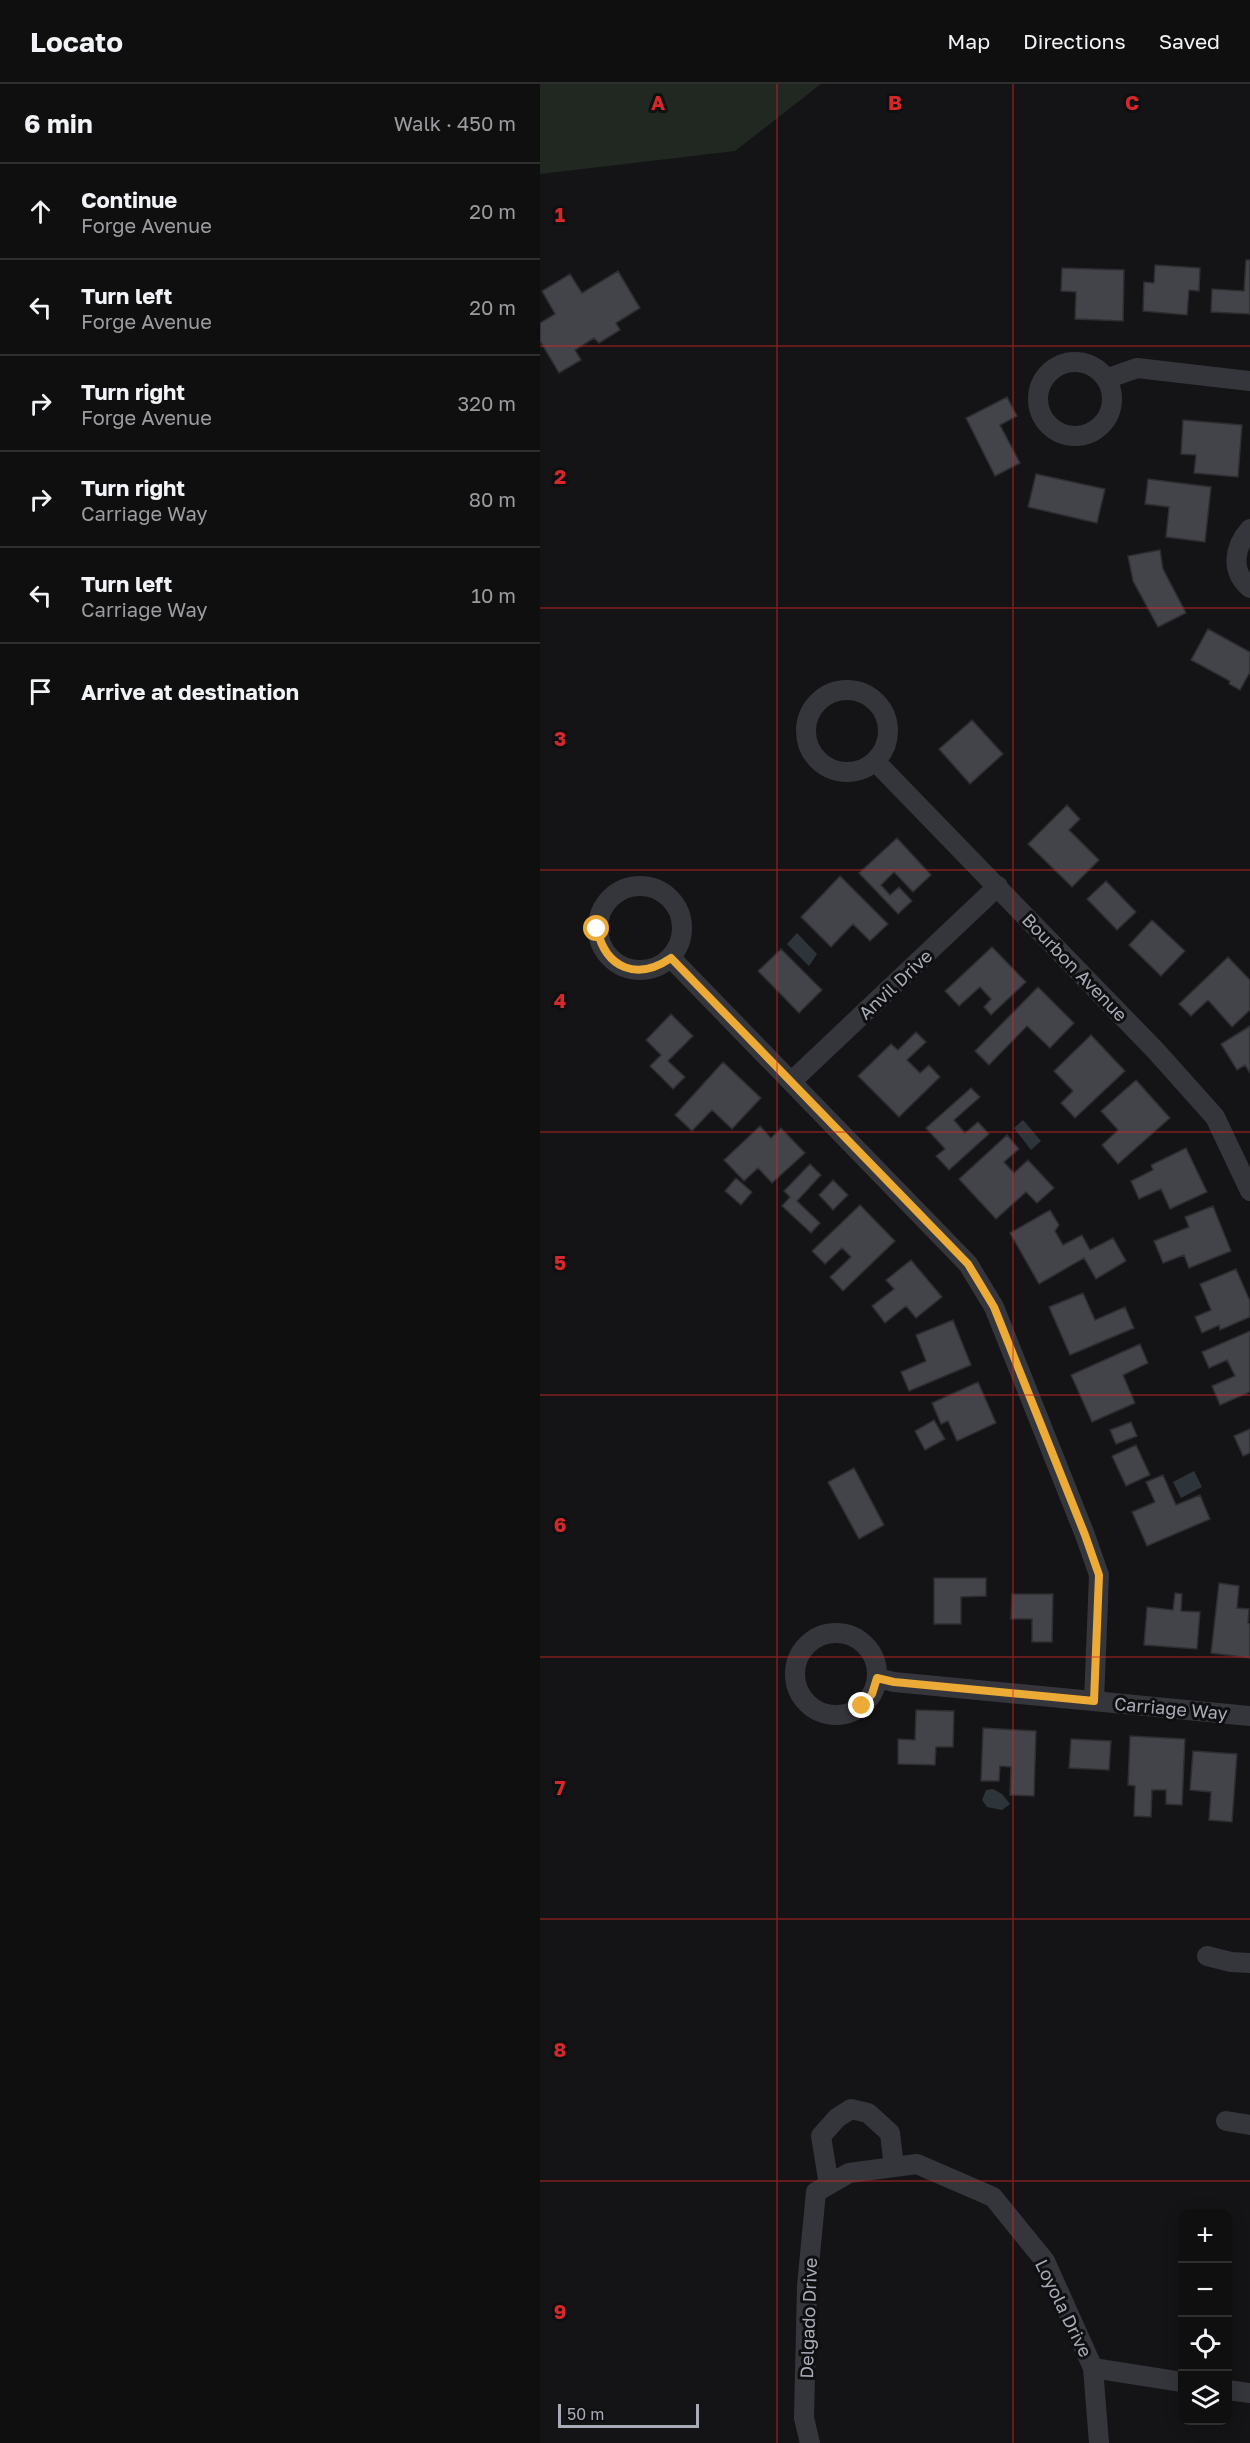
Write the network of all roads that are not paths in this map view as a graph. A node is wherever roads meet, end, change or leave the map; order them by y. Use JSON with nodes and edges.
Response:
{"nodes":[{"id":1,"x":1106,"y":379,"type":"dead end"},
{"id":2,"x":1250,"y":381,"type":"edge"},
{"id":3,"x":1250,"y":529,"type":"edge"},
{"id":4,"x":1250,"y":588,"type":"edge"},
{"id":5,"x":875,"y":761,"type":"junction"},
{"id":6,"x":998,"y":886,"type":"junction"},
{"id":7,"x":671,"y":958,"type":"junction"},
{"id":8,"x":792,"y":1082,"type":"junction"},
{"id":9,"x":1250,"y":1191,"type":"edge"},
{"id":10,"x":877,"y":1678,"type":"junction"},
{"id":11,"x":1094,"y":1701,"type":"junction"},
{"id":12,"x":1250,"y":1716,"type":"edge"},
{"id":13,"x":1207,"y":1956,"type":"dead end"},
{"id":14,"x":1250,"y":1963,"type":"edge"},
{"id":15,"x":1226,"y":2121,"type":"dead end"},
{"id":16,"x":1250,"y":2125,"type":"edge"},
{"id":17,"x":894,"y":2167,"type":"junction"},
{"id":18,"x":822,"y":2188,"type":"junction"},
{"id":19,"x":1093,"y":2368,"type":"junction"},
{"id":20,"x":1178,"y":2381,"type":"edge"},
{"id":21,"x":1232,"y":2391,"type":"edge"},
{"id":22,"x":1250,"y":2393,"type":"edge"},
{"id":23,"x":810,"y":2443,"type":"edge"},
{"id":24,"x":1099,"y":2443,"type":"edge"}],
"edges":[{"from":1,"to":2,"type":"street"},
{"from":3,"to":4,"type":"street"},
{"from":5,"to":5,"type":"street"},
{"from":5,"to":6,"type":"street","name":"Bourbon Avenue"},
{"from":6,"to":8,"type":"street","name":"Anvil Drive"},
{"from":6,"to":9,"type":"street","name":"Bourbon Avenue"},
{"from":7,"to":7,"type":"street"},
{"from":7,"to":8,"type":"street"},
{"from":8,"to":11,"type":"street"},
{"from":10,"to":10,"type":"street"},
{"from":10,"to":11,"type":"street","name":"Carriage Way"},
{"from":11,"to":12,"type":"street","name":"Carriage Way"},
{"from":13,"to":14,"type":"street"},
{"from":15,"to":16,"type":"street"},
{"from":17,"to":18,"type":"street","name":"Loyola Drive"},
{"from":17,"to":18,"type":"street","name":"Delgado Drive"},
{"from":17,"to":19,"type":"street","name":"Loyola Drive"},
{"from":18,"to":23,"type":"street","name":"Delgado Drive"},
{"from":19,"to":20,"type":"street"},
{"from":19,"to":24,"type":"street","name":"Loyola Drive"},
{"from":21,"to":22,"type":"street"}]}
